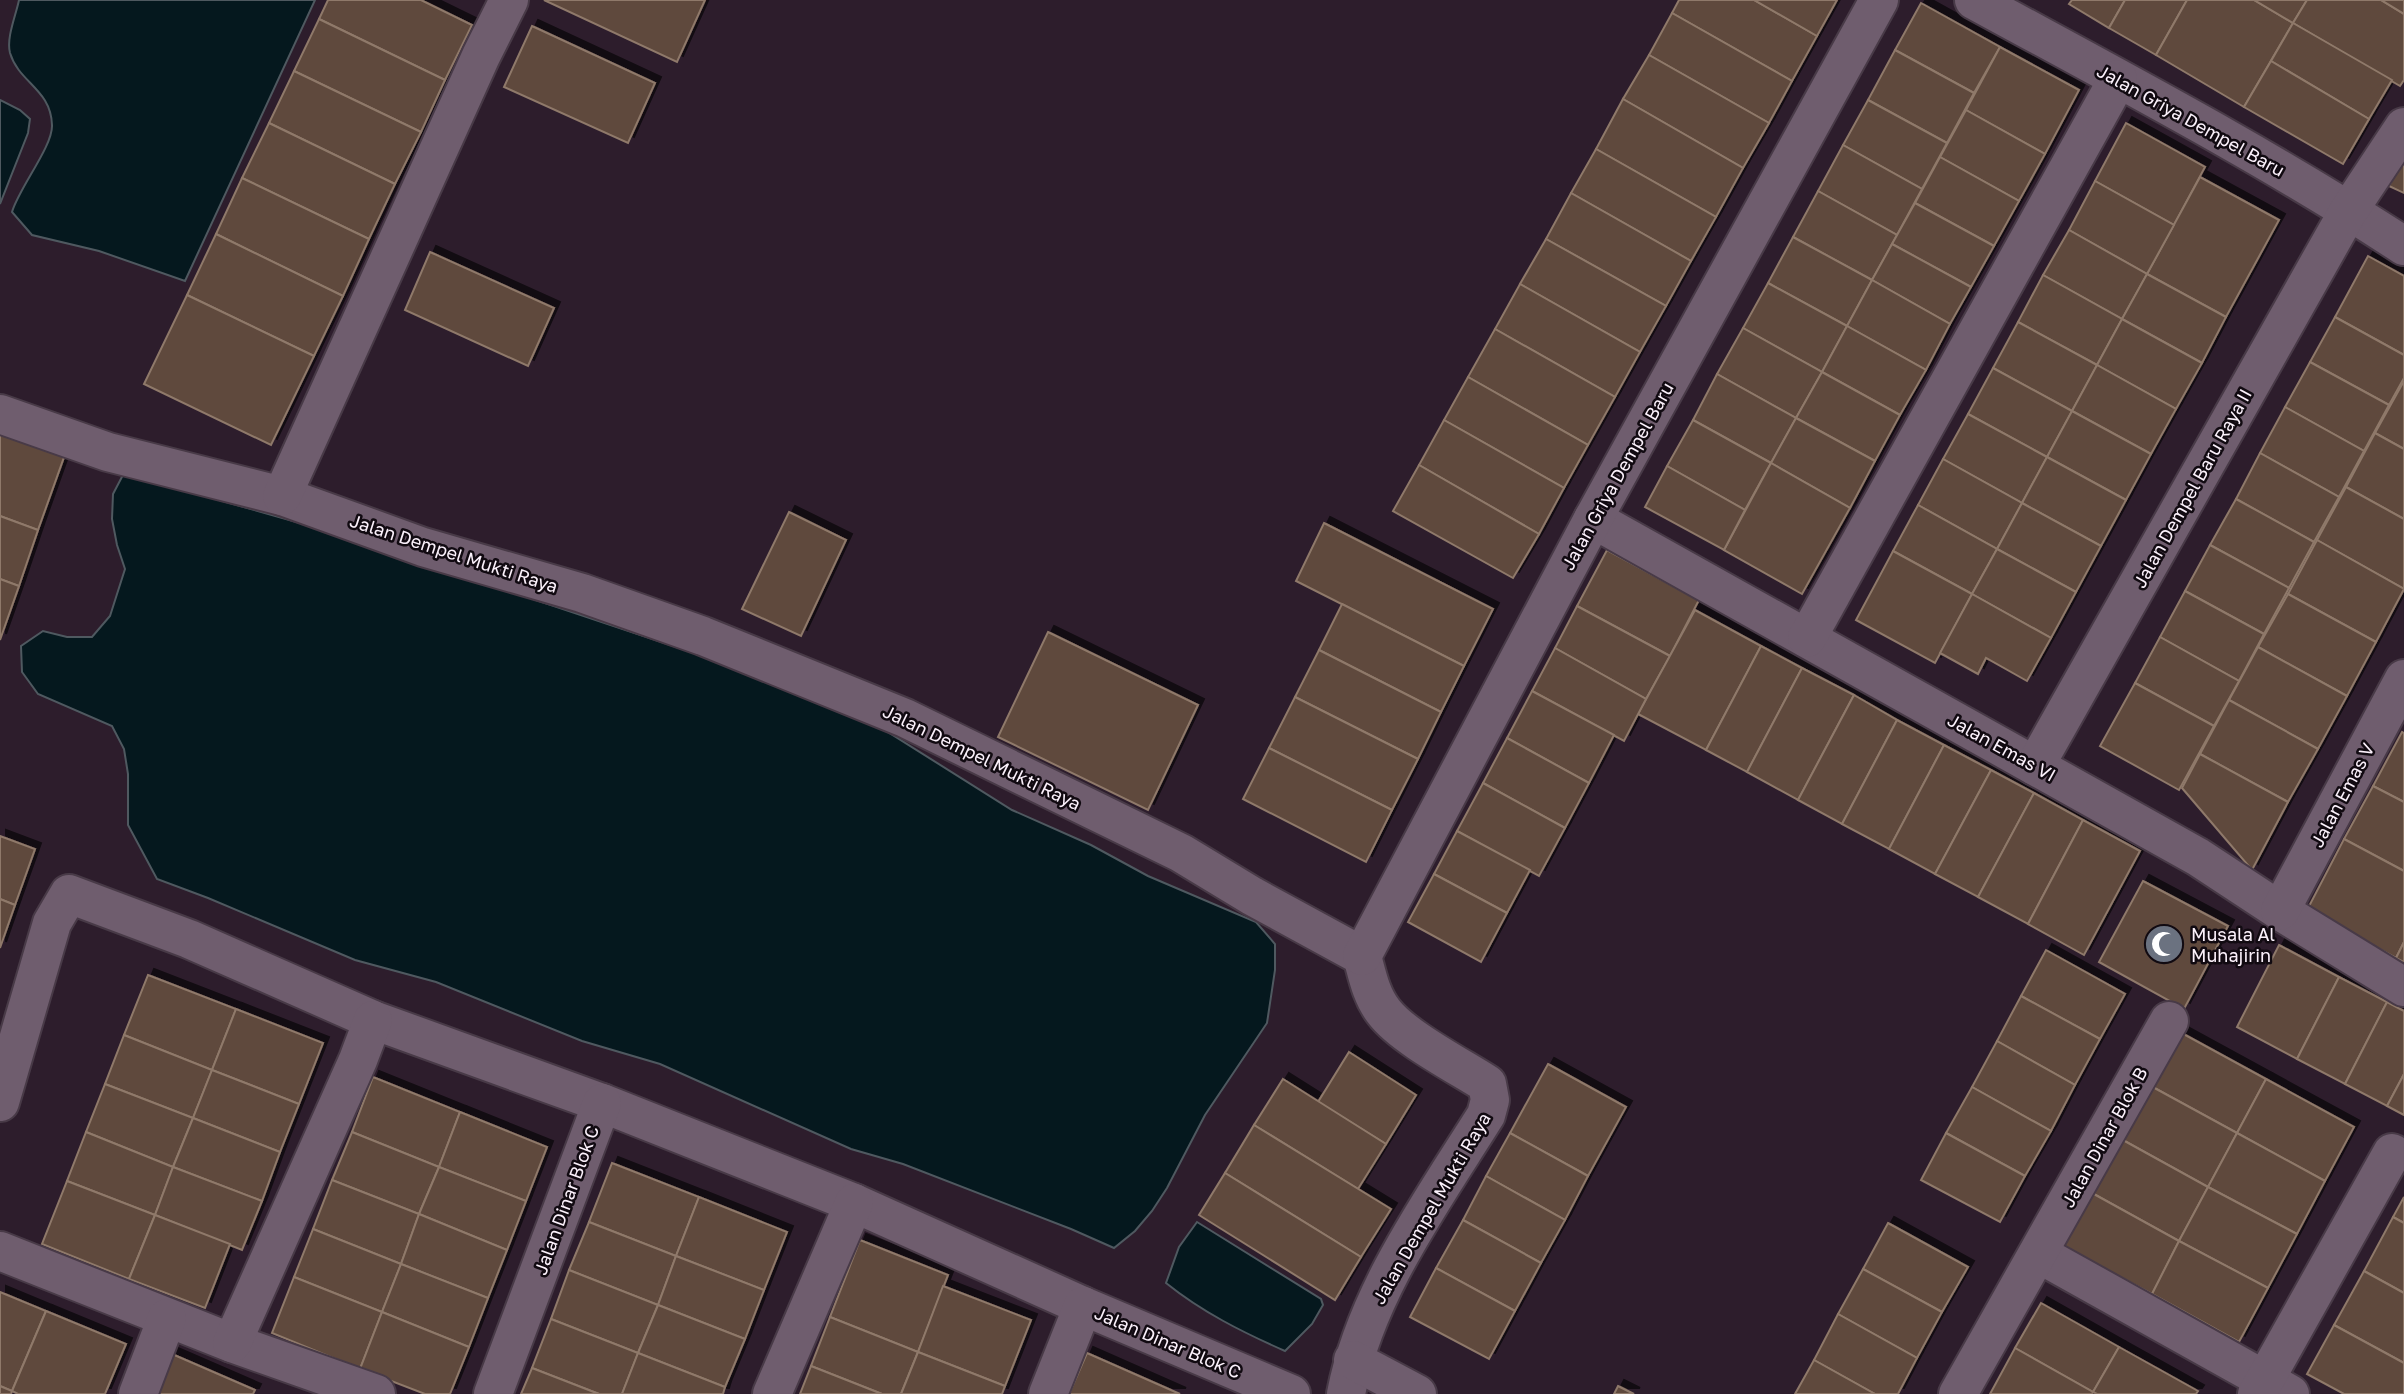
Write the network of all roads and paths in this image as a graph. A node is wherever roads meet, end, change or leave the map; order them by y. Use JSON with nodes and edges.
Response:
{"nodes":[{"id":1,"x":509,"y":0,"type":"edge"},
{"id":2,"x":1879,"y":0,"type":"edge"},
{"id":3,"x":1974,"y":0,"type":"edge"},
{"id":4,"x":2118,"y":79,"type":"junction"},
{"id":5,"x":2404,"y":127,"type":"edge"},
{"id":6,"x":2349,"y":210,"type":"junction"},
{"id":7,"x":2404,"y":246,"type":"edge"},
{"id":8,"x":0,"y":414,"type":"edge"},
{"id":9,"x":282,"y":496,"type":"junction"},
{"id":10,"x":1593,"y":519,"type":"junction"},
{"id":11,"x":1807,"y":638,"type":"junction"},
{"id":12,"x":2404,"y":679,"type":"edge"},
{"id":13,"x":2035,"y":766,"type":"junction"},
{"id":14,"x":2280,"y":911,"type":"junction"},
{"id":15,"x":1362,"y":956,"type":"junction"},
{"id":16,"x":2404,"y":987,"type":"edge"},
{"id":17,"x":373,"y":1020,"type":"junction"},
{"id":18,"x":2169,"y":1021,"type":"dead end"},
{"id":19,"x":0,"y":1102,"type":"edge"},
{"id":20,"x":602,"y":1103,"type":"junction"},
{"id":21,"x":2392,"y":1153,"type":"dead end"},
{"id":22,"x":854,"y":1203,"type":"junction"},
{"id":23,"x":0,"y":1251,"type":"edge"},
{"id":24,"x":2039,"y":1254,"type":"junction"},
{"id":25,"x":1083,"y":1306,"type":"junction"},
{"id":26,"x":167,"y":1318,"type":"junction"},
{"id":27,"x":232,"y":1343,"type":"junction"},
{"id":28,"x":1350,"y":1377,"type":"edge"},
{"id":29,"x":2270,"y":1390,"type":"edge"},
{"id":30,"x":138,"y":1394,"type":"edge"},
{"id":31,"x":376,"y":1394,"type":"edge"},
{"id":32,"x":493,"y":1394,"type":"edge"},
{"id":33,"x":772,"y":1394,"type":"edge"},
{"id":34,"x":1048,"y":1394,"type":"edge"},
{"id":35,"x":1291,"y":1394,"type":"edge"},
{"id":36,"x":1417,"y":1394,"type":"edge"},
{"id":37,"x":1958,"y":1394,"type":"edge"}],
"edges":[{"from":1,"to":9,"type":"street"},
{"from":2,"to":10,"type":"street","name":"Jalan Griya Dempel Baru"},
{"from":3,"to":4,"type":"street","name":"Jalan Griya Dempel Baru"},
{"from":4,"to":6,"type":"street","name":"Jalan Griya Dempel Baru"},
{"from":4,"to":11,"type":"street"},
{"from":5,"to":6,"type":"street","name":"Jalan Dempel Baru Raya II"},
{"from":6,"to":7,"type":"street","name":"Jalan Griya Dempel Baru"},
{"from":6,"to":13,"type":"street","name":"Jalan Dempel Baru Raya II"},
{"from":8,"to":9,"type":"street","name":"Jalan Dempel Mukti Raya"},
{"from":9,"to":15,"type":"street","name":"Jalan Dempel Mukti Raya"},
{"from":10,"to":11,"type":"street","name":"Jalan Emas VI"},
{"from":10,"to":15,"type":"street","name":"Jalan Griya Dempel Baru"},
{"from":11,"to":13,"type":"street","name":"Jalan Emas VI"},
{"from":12,"to":14,"type":"street","name":"Jalan Emas V"},
{"from":13,"to":14,"type":"street","name":"Jalan Emas VI"},
{"from":14,"to":16,"type":"street","name":"Jalan Emas VI"},
{"from":15,"to":28,"type":"street","name":"Jalan Dempel Mukti Raya"},
{"from":17,"to":19,"type":"street"},
{"from":17,"to":20,"type":"street"},
{"from":17,"to":27,"type":"street"},
{"from":18,"to":24,"type":"street","name":"Jalan Dinar Blok B"},
{"from":20,"to":22,"type":"street","name":"Jalan Dinar Blok C"},
{"from":20,"to":32,"type":"street","name":"Jalan Dinar Blok C"},
{"from":21,"to":29,"type":"street"},
{"from":22,"to":25,"type":"street","name":"Jalan Dinar Blok C"},
{"from":22,"to":33,"type":"street"},
{"from":23,"to":26,"type":"street"},
{"from":24,"to":29,"type":"street"},
{"from":24,"to":37,"type":"street","name":"Jalan Dinar Blok B"},
{"from":25,"to":34,"type":"street","name":"Jalan Dinar Blok C"},
{"from":25,"to":35,"type":"street","name":"Jalan Dinar Blok C"},
{"from":26,"to":27,"type":"street"},
{"from":26,"to":30,"type":"street"},
{"from":27,"to":31,"type":"street"},
{"from":28,"to":36,"type":"street"}]}
